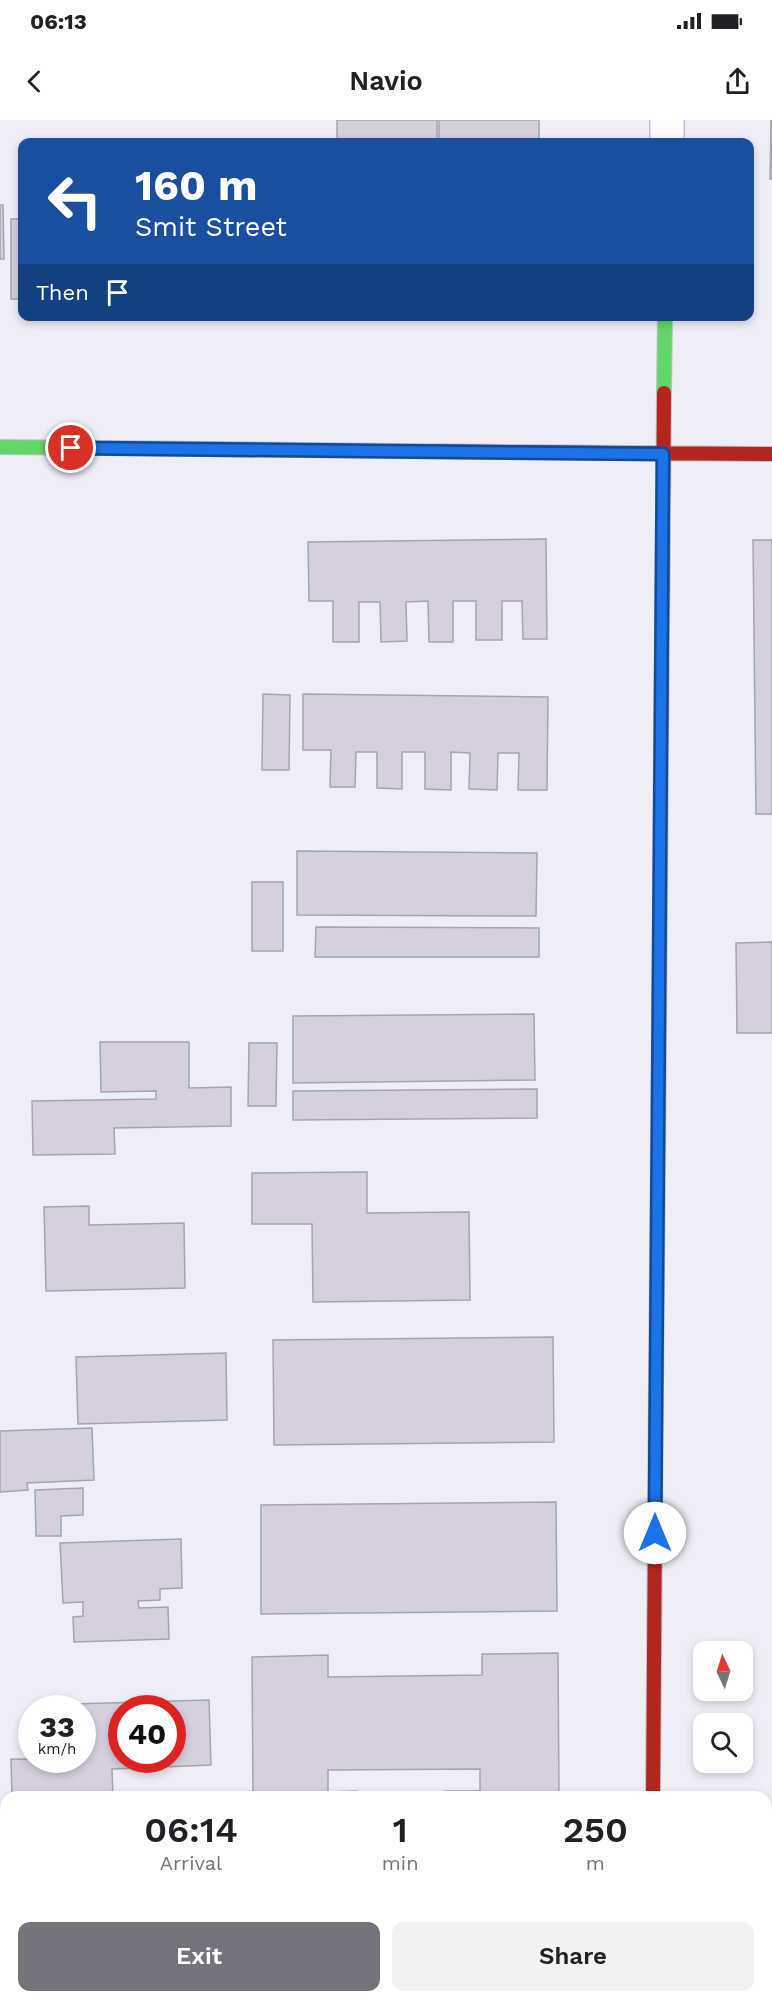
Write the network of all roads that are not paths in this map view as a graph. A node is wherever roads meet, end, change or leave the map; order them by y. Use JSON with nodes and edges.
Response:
{"nodes":[{"id":1,"x":667,"y":120,"type":"edge"},
{"id":2,"x":667,"y":138,"type":"edge"},
{"id":3,"x":665,"y":321,"type":"edge"},
{"id":4,"x":0,"y":447,"type":"edge"},
{"id":5,"x":663,"y":454,"type":"junction"},
{"id":6,"x":772,"y":454,"type":"edge"},
{"id":7,"x":653,"y":1791,"type":"edge"}],
"edges":[{"from":1,"to":2,"type":"street"},
{"from":3,"to":5,"type":"street"},
{"from":4,"to":5,"type":"street"},
{"from":5,"to":6,"type":"street"},
{"from":5,"to":7,"type":"street"}]}
